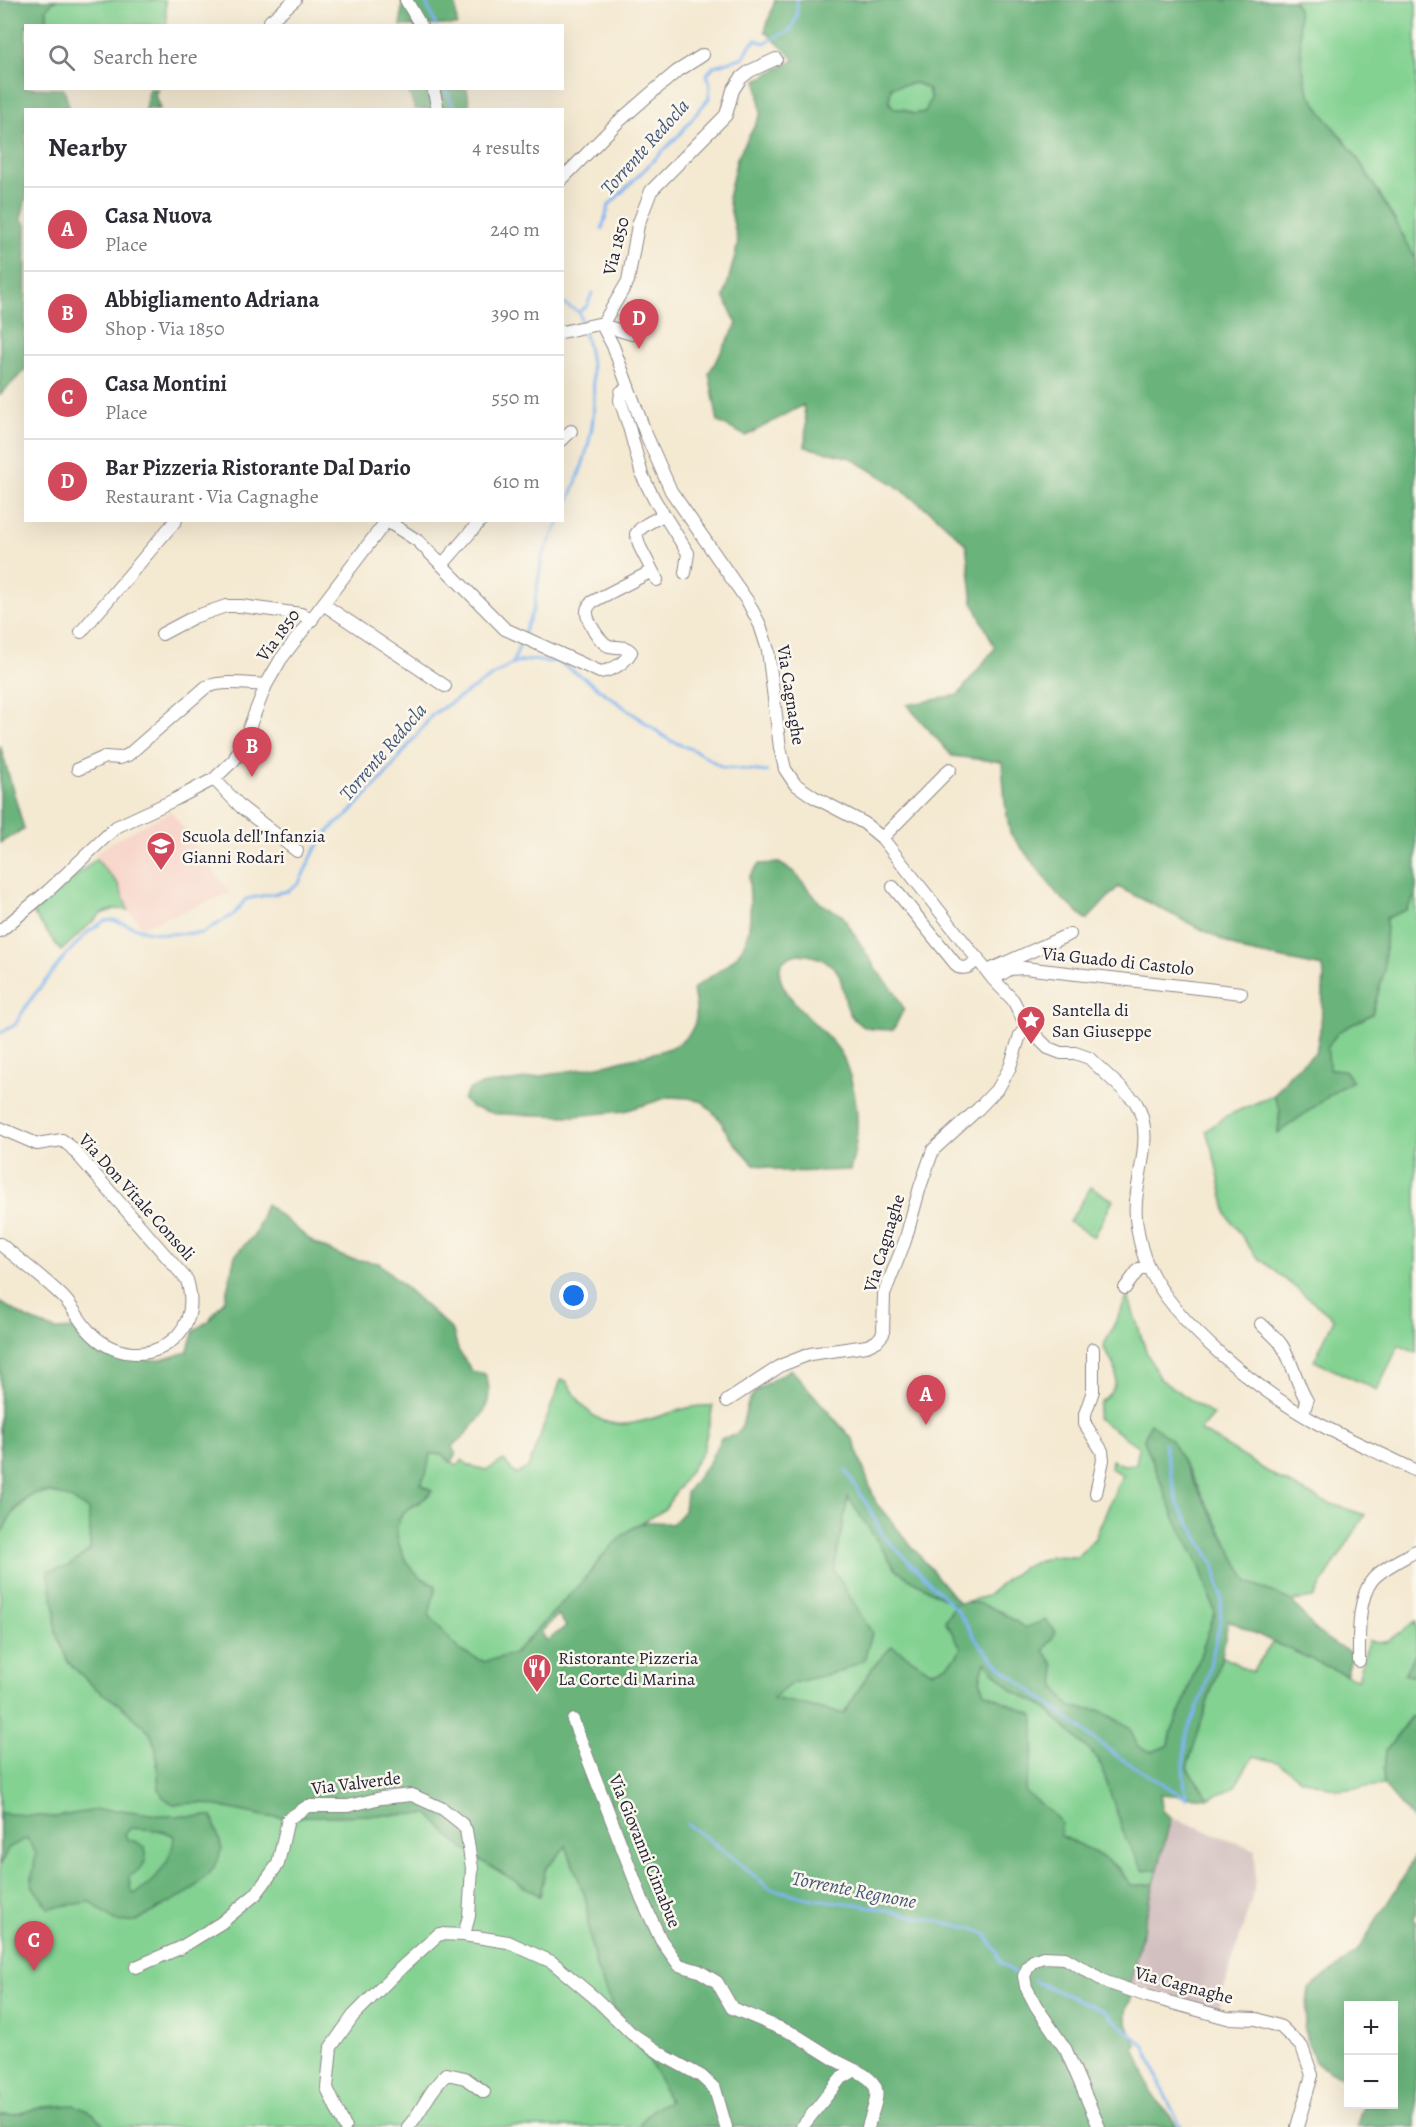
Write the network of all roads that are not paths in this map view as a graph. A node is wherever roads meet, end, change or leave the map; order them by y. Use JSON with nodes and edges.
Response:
{"nodes":[{"id":1,"x":295,"y":0,"type":"edge"},
{"id":2,"x":406,"y":0,"type":"edge"},
{"id":3,"x":270,"y":21,"type":"dead end"},
{"id":4,"x":419,"y":22,"type":"edge"},
{"id":5,"x":703,"y":54,"type":"dead end"},
{"id":6,"x":776,"y":59,"type":"dead end"},
{"id":7,"x":433,"y":90,"type":"edge"},
{"id":8,"x":438,"y":108,"type":"edge"},
{"id":9,"x":564,"y":177,"type":"edge"},
{"id":10,"x":597,"y":325,"type":"junction"},
{"id":11,"x":565,"y":331,"type":"edge"},
{"id":12,"x":632,"y":334,"type":"dead end"},
{"id":13,"x":628,"y":388,"type":"junction"},
{"id":14,"x":663,"y":515,"type":"junction"},
{"id":15,"x":174,"y":522,"type":"edge"},
{"id":16,"x":386,"y":522,"type":"edge"},
{"id":17,"x":389,"y":522,"type":"edge"},
{"id":18,"x":479,"y":522,"type":"edge"},
{"id":19,"x":442,"y":565,"type":"junction"},
{"id":20,"x":685,"y":573,"type":"dead end"},
{"id":21,"x":323,"y":604,"type":"junction"},
{"id":22,"x":312,"y":620,"type":"junction"},
{"id":23,"x":81,"y":632,"type":"dead end"},
{"id":24,"x":162,"y":634,"type":"dead end"},
{"id":25,"x":266,"y":685,"type":"junction"},
{"id":26,"x":445,"y":686,"type":"dead end"},
{"id":27,"x":78,"y":769,"type":"dead end"},
{"id":28,"x":951,"y":769,"type":"dead end"},
{"id":29,"x":214,"y":779,"type":"junction"},
{"id":30,"x":882,"y":838,"type":"junction"},
{"id":31,"x":297,"y":851,"type":"dead end"},
{"id":32,"x":893,"y":886,"type":"dead end"},
{"id":33,"x":0,"y":931,"type":"edge"},
{"id":34,"x":1070,"y":934,"type":"dead end"},
{"id":35,"x":978,"y":958,"type":"junction"},
{"id":36,"x":990,"y":975,"type":"junction"},
{"id":37,"x":1240,"y":993,"type":"dead end"},
{"id":38,"x":1027,"y":1028,"type":"junction"},
{"id":39,"x":0,"y":1128,"type":"edge"},
{"id":40,"x":0,"y":1244,"type":"edge"},
{"id":41,"x":1147,"y":1266,"type":"junction"},
{"id":42,"x":1125,"y":1288,"type":"dead end"},
{"id":43,"x":1261,"y":1324,"type":"dead end"},
{"id":44,"x":1093,"y":1349,"type":"dead end"},
{"id":45,"x":727,"y":1401,"type":"dead end"},
{"id":46,"x":1303,"y":1414,"type":"junction"},
{"id":47,"x":1416,"y":1471,"type":"edge"},
{"id":48,"x":1096,"y":1492,"type":"dead end"},
{"id":49,"x":1416,"y":1551,"type":"edge"},
{"id":50,"x":1359,"y":1661,"type":"dead end"},
{"id":51,"x":573,"y":1720,"type":"dead end"},
{"id":52,"x":464,"y":1935,"type":"junction"},
{"id":53,"x":136,"y":1967,"type":"dead end"},
{"id":54,"x":855,"y":2070,"type":"junction"},
{"id":55,"x":484,"y":2092,"type":"dead end"},
{"id":56,"x":345,"y":2127,"type":"edge"},
{"id":57,"x":408,"y":2127,"type":"edge"},
{"id":58,"x":726,"y":2127,"type":"edge"},
{"id":59,"x":802,"y":2127,"type":"edge"},
{"id":60,"x":868,"y":2127,"type":"edge"},
{"id":61,"x":1099,"y":2127,"type":"edge"},
{"id":62,"x":1298,"y":2127,"type":"edge"}],
"edges":[{"from":1,"to":3,"type":"street"},
{"from":2,"to":4,"type":"street"},
{"from":5,"to":9,"type":"street"},
{"from":6,"to":10,"type":"street","name":"Via 1850"},
{"from":7,"to":8,"type":"street"},
{"from":10,"to":11,"type":"street"},
{"from":10,"to":12,"type":"street"},
{"from":10,"to":13,"type":"street","name":"Via Cagnaghe"},
{"from":13,"to":14,"type":"street","name":"Via Cagnaghe"},
{"from":13,"to":30,"type":"street","name":"Via Cagnaghe"},
{"from":14,"to":19,"type":"street"},
{"from":14,"to":20,"type":"street","name":"Via Cagnaghe"},
{"from":15,"to":23,"type":"street"},
{"from":16,"to":21,"type":"street","name":"Via 1850"},
{"from":17,"to":19,"type":"street"},
{"from":18,"to":19,"type":"street"},
{"from":21,"to":22,"type":"street","name":"Via 1850"},
{"from":21,"to":26,"type":"street"},
{"from":22,"to":24,"type":"street"},
{"from":22,"to":25,"type":"street","name":"Via 1850"},
{"from":25,"to":27,"type":"street"},
{"from":25,"to":29,"type":"street","name":"Via 1850"},
{"from":28,"to":30,"type":"street"},
{"from":29,"to":31,"type":"street"},
{"from":29,"to":33,"type":"street","name":"Via 1850"},
{"from":30,"to":35,"type":"street","name":"Via Cagnaghe"},
{"from":32,"to":35,"type":"street"},
{"from":34,"to":36,"type":"street"},
{"from":35,"to":36,"type":"street","name":"Via Cagnaghe"},
{"from":36,"to":37,"type":"street","name":"Via Guado di Castolo"},
{"from":36,"to":38,"type":"street","name":"Via Cagnaghe"},
{"from":38,"to":41,"type":"street","name":"Via Cagnaghe"},
{"from":38,"to":45,"type":"street","name":"Via Cagnaghe"},
{"from":39,"to":40,"type":"street","name":"Via Don Vitale Consoli"},
{"from":41,"to":42,"type":"street"},
{"from":41,"to":46,"type":"street","name":"Via Cagnaghe"},
{"from":43,"to":46,"type":"street"},
{"from":44,"to":48,"type":"street"},
{"from":46,"to":47,"type":"street","name":"Via Cagnaghe"},
{"from":49,"to":50,"type":"street"},
{"from":51,"to":54,"type":"street","name":"Via Giovanni Cimabue"},
{"from":52,"to":53,"type":"street","name":"Via Valverde"},
{"from":52,"to":56,"type":"street"},
{"from":52,"to":58,"type":"street"},
{"from":54,"to":59,"type":"street"},
{"from":54,"to":60,"type":"street","name":"Via Giovanni Cimabue"},
{"from":55,"to":57,"type":"street"},
{"from":61,"to":62,"type":"street","name":"Via Cagnaghe"}]}
